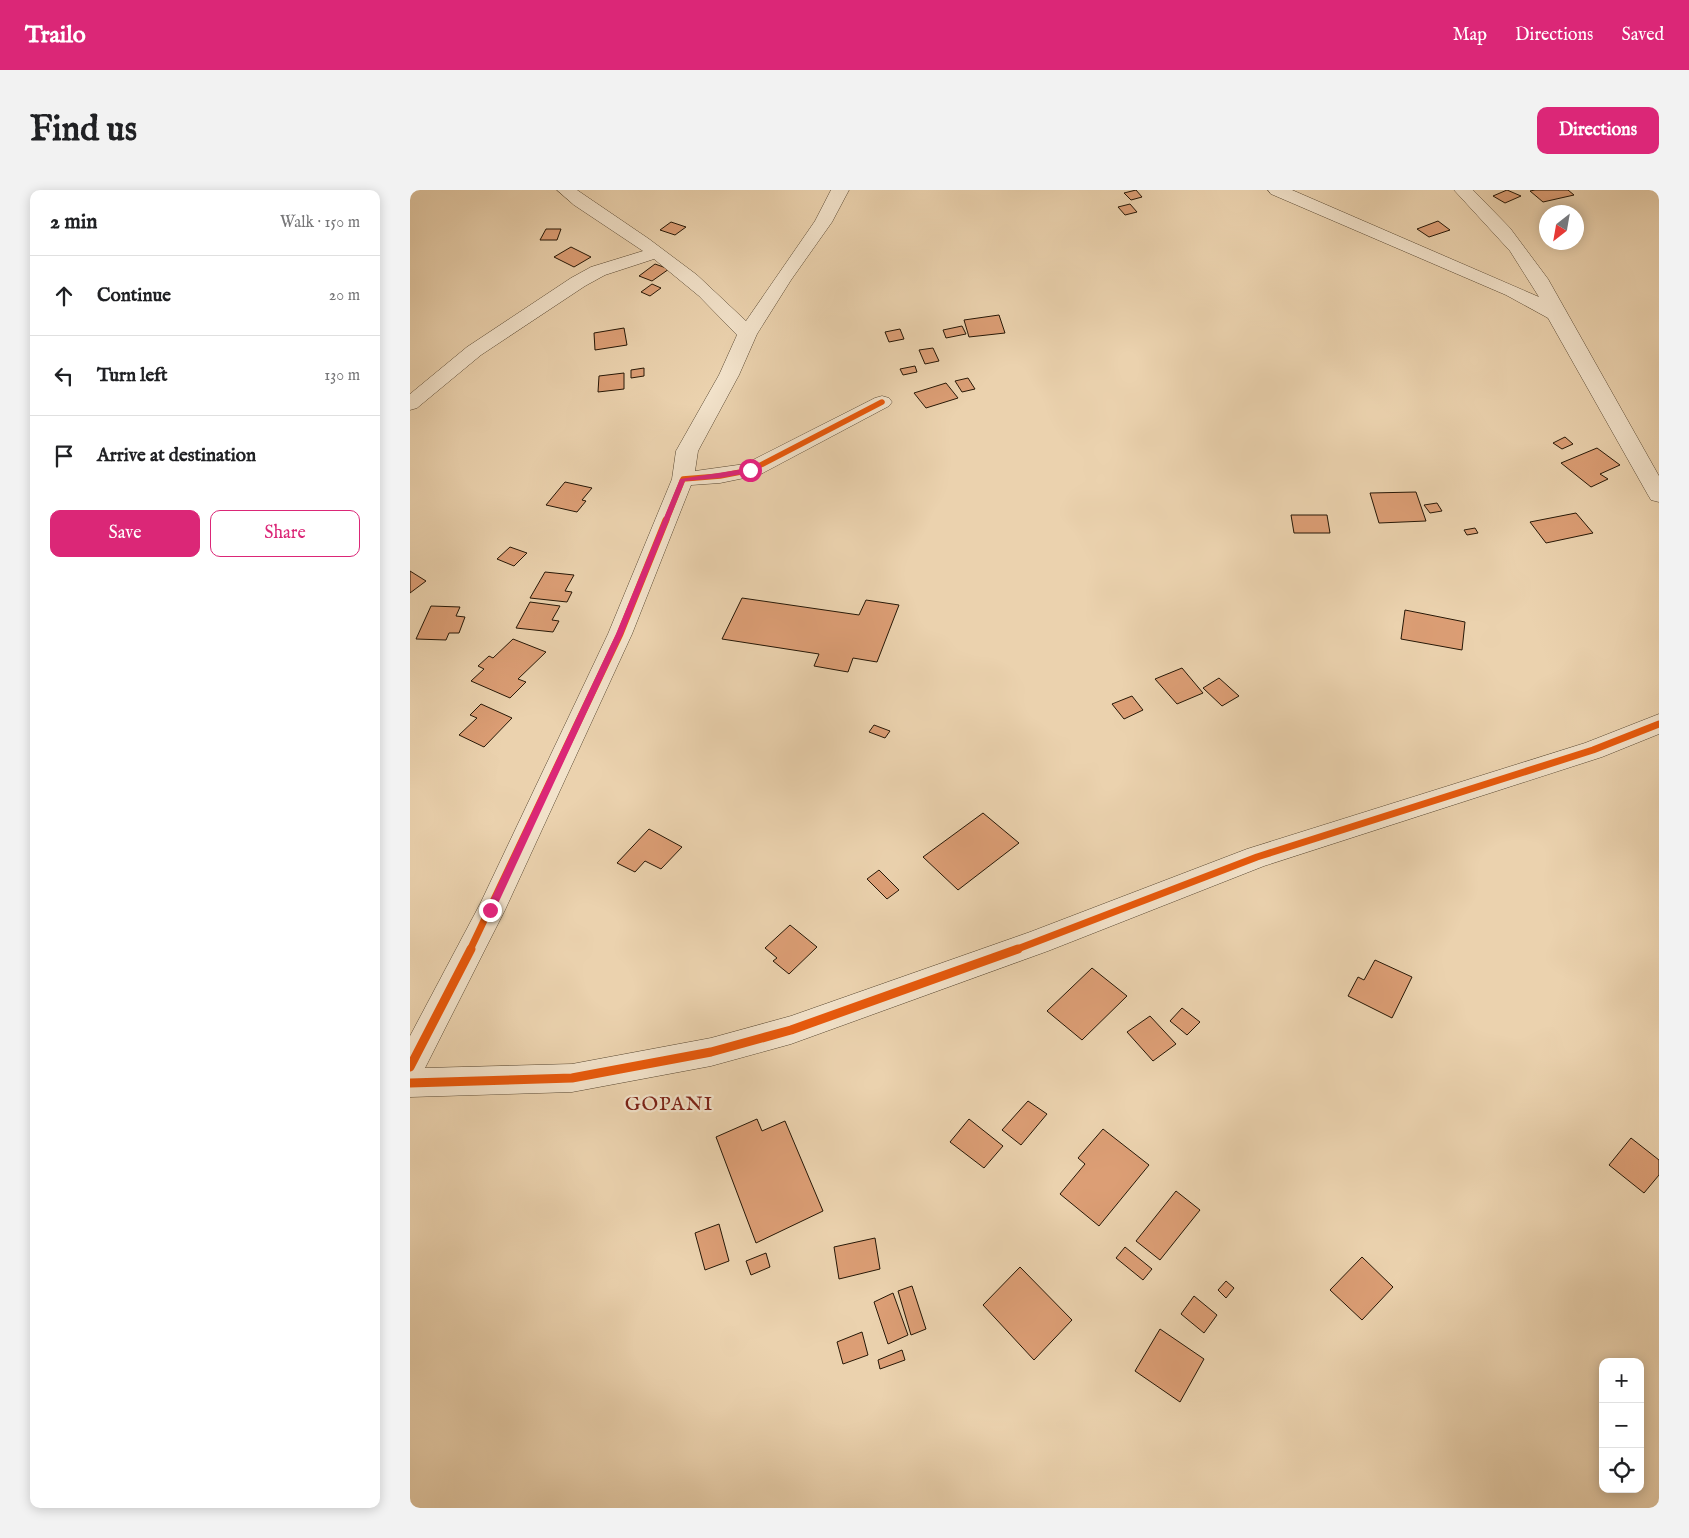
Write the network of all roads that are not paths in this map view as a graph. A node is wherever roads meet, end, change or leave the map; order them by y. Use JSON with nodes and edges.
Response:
{"nodes":[{"id":1,"x":566,"y":190,"type":"edge"},
{"id":2,"x":840,"y":190,"type":"edge"},
{"id":3,"x":1277,"y":190,"type":"edge"},
{"id":4,"x":1463,"y":190,"type":"edge"},
{"id":5,"x":656,"y":252,"type":"junction"},
{"id":6,"x":1556,"y":314,"type":"junction"},
{"id":7,"x":747,"y":334,"type":"junction"},
{"id":8,"x":882,"y":402,"type":"dead end"},
{"id":9,"x":410,"y":404,"type":"edge"},
{"id":10,"x":683,"y":479,"type":"junction"},
{"id":11,"x":1659,"y":495,"type":"edge"},
{"id":12,"x":1659,"y":724,"type":"edge"},
{"id":13,"x":410,"y":1067,"type":"edge"},
{"id":14,"x":410,"y":1083,"type":"edge"}],
"edges":[{"from":1,"to":5,"type":"street"},
{"from":2,"to":7,"type":"street"},
{"from":3,"to":6,"type":"street"},
{"from":4,"to":6,"type":"street"},
{"from":5,"to":7,"type":"street"},
{"from":5,"to":9,"type":"street"},
{"from":6,"to":11,"type":"street"},
{"from":7,"to":10,"type":"street"},
{"from":8,"to":10,"type":"street"},
{"from":10,"to":13,"type":"street"},
{"from":12,"to":14,"type":"street"}]}
